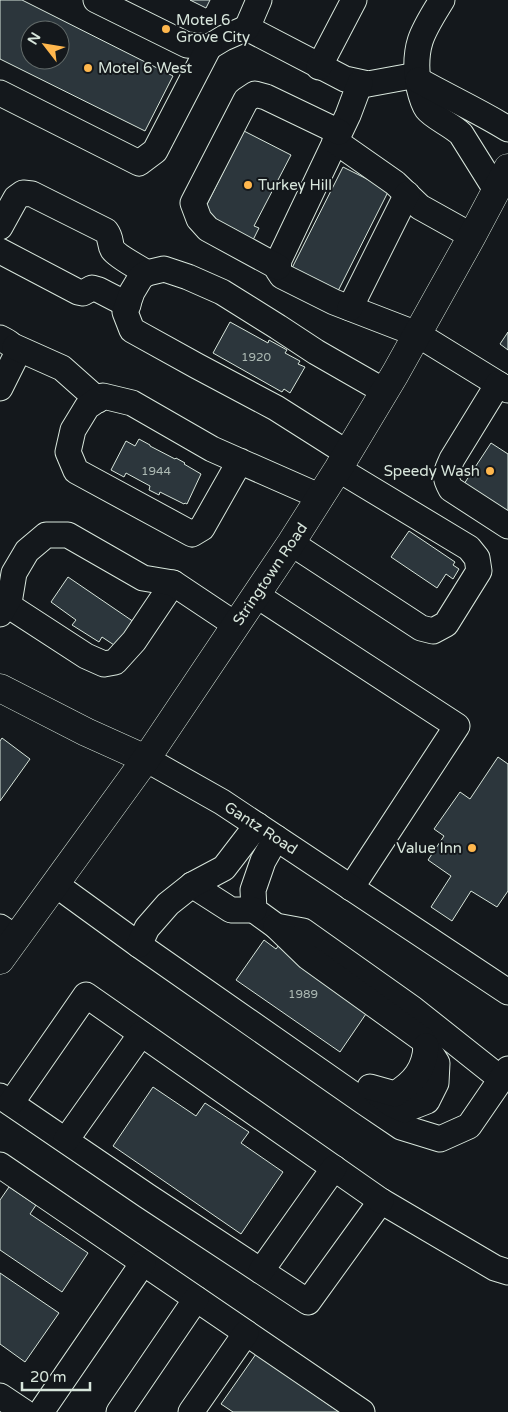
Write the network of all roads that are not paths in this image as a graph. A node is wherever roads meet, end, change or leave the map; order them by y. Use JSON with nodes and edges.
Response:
{"nodes":[{"id":1,"x":96,"y":0,"type":"edge"},
{"id":2,"x":259,"y":0,"type":"edge"},
{"id":3,"x":354,"y":0,"type":"edge"},
{"id":4,"x":442,"y":0,"type":"edge"},
{"id":5,"x":247,"y":28,"type":"junction"},
{"id":6,"x":209,"y":47,"type":"junction"},
{"id":7,"x":319,"y":67,"type":"junction"},
{"id":8,"x":418,"y":77,"type":"junction"},
{"id":9,"x":360,"y":83,"type":"junction"},
{"id":10,"x":0,"y":93,"type":"edge"},
{"id":11,"x":508,"y":128,"type":"edge"},
{"id":12,"x":338,"y":136,"type":"junction"},
{"id":13,"x":502,"y":179,"type":"edge"},
{"id":14,"x":407,"y":194,"type":"junction"},
{"id":15,"x":0,"y":227,"type":"edge"},
{"id":16,"x":472,"y":236,"type":"junction"},
{"id":17,"x":0,"y":251,"type":"edge"},
{"id":18,"x":278,"y":266,"type":"junction"},
{"id":19,"x":147,"y":273,"type":"junction"},
{"id":20,"x":128,"y":305,"type":"junction"},
{"id":21,"x":350,"y":308,"type":"junction"},
{"id":22,"x":417,"y":334,"type":"junction"},
{"id":23,"x":8,"y":343,"type":"edge"},
{"id":24,"x":503,"y":387,"type":"edge"},
{"id":25,"x":0,"y":388,"type":"edge"},
{"id":26,"x":384,"y":391,"type":"junction"},
{"id":27,"x":98,"y":400,"type":"junction"},
{"id":28,"x":240,"y":461,"type":"junction"},
{"id":29,"x":343,"y":461,"type":"junction"},
{"id":30,"x":320,"y":497,"type":"junction"},
{"id":31,"x":508,"y":526,"type":"edge"},
{"id":32,"x":291,"y":543,"type":"junction"},
{"id":33,"x":174,"y":583,"type":"junction"},
{"id":34,"x":256,"y":595,"type":"junction"},
{"id":35,"x":3,"y":609,"type":"edge"},
{"id":36,"x":236,"y":624,"type":"junction"},
{"id":37,"x":0,"y":688,"type":"edge"},
{"id":38,"x":146,"y":759,"type":"junction"},
{"id":39,"x":267,"y":831,"type":"junction"},
{"id":40,"x":55,"y":884,"type":"junction"},
{"id":41,"x":192,"y":885,"type":"junction"},
{"id":42,"x":351,"y":888,"type":"junction"},
{"id":43,"x":254,"y":910,"type":"junction"},
{"id":44,"x":276,"y":926,"type":"junction"},
{"id":45,"x":8,"y":932,"type":"edge"},
{"id":46,"x":139,"y":945,"type":"junction"},
{"id":47,"x":0,"y":960,"type":"edge"},
{"id":48,"x":200,"y":988,"type":"junction"},
{"id":49,"x":508,"y":992,"type":"edge"},
{"id":50,"x":141,"y":1034,"type":"junction"},
{"id":51,"x":505,"y":1074,"type":"edge"},
{"id":52,"x":6,"y":1099,"type":"edge"},
{"id":53,"x":66,"y":1140,"type":"junction"},
{"id":54,"x":0,"y":1165,"type":"edge"},
{"id":55,"x":334,"y":1168,"type":"junction"},
{"id":56,"x":381,"y":1201,"type":"junction"},
{"id":57,"x":143,"y":1263,"type":"junction"},
{"id":58,"x":261,"y":1270,"type":"junction"},
{"id":59,"x":508,"y":1272,"type":"edge"},
{"id":60,"x":196,"y":1299,"type":"junction"},
{"id":61,"x":246,"y":1332,"type":"junction"},
{"id":62,"x":0,"y":1396,"type":"edge"},
{"id":63,"x":24,"y":1412,"type":"edge"},
{"id":64,"x":41,"y":1412,"type":"edge"},
{"id":65,"x":119,"y":1412,"type":"edge"},
{"id":66,"x":191,"y":1412,"type":"edge"},
{"id":67,"x":362,"y":1412,"type":"edge"}],
"edges":[{"from":1,"to":6,"type":"street"},
{"from":2,"to":5,"type":"street"},
{"from":3,"to":7,"type":"street"},
{"from":4,"to":8,"type":"street"},
{"from":5,"to":6,"type":"street"},
{"from":5,"to":7,"type":"street"},
{"from":6,"to":10,"type":"street"},
{"from":7,"to":9,"type":"street"},
{"from":8,"to":9,"type":"street"},
{"from":8,"to":11,"type":"street"},
{"from":8,"to":13,"type":"street"},
{"from":9,"to":12,"type":"street"},
{"from":12,"to":14,"type":"street"},
{"from":12,"to":18,"type":"street"},
{"from":12,"to":18,"type":"street"},
{"from":13,"to":16,"type":"main road","name":"Stringtown Road"},
{"from":14,"to":16,"type":"street"},
{"from":14,"to":21,"type":"street"},
{"from":15,"to":19,"type":"street"},
{"from":16,"to":22,"type":"main road","name":"Stringtown Road"},
{"from":17,"to":20,"type":"street"},
{"from":18,"to":21,"type":"street"},
{"from":19,"to":20,"type":"street"},
{"from":19,"to":26,"type":"street"},
{"from":20,"to":29,"type":"street"},
{"from":21,"to":22,"type":"street"},
{"from":22,"to":24,"type":"street"},
{"from":22,"to":26,"type":"main road","name":"Stringtown Road"},
{"from":23,"to":25,"type":"street"},
{"from":23,"to":27,"type":"street"},
{"from":24,"to":31,"type":"street"},
{"from":26,"to":29,"type":"main road","name":"Stringtown Road"},
{"from":27,"to":28,"type":"street"},
{"from":27,"to":28,"type":"street"},
{"from":28,"to":30,"type":"street"},
{"from":29,"to":30,"type":"main road","name":"Stringtown Road"},
{"from":29,"to":32,"type":"street"},
{"from":30,"to":32,"type":"main road","name":"Stringtown Road"},
{"from":32,"to":34,"type":"main road","name":"Stringtown Road"},
{"from":33,"to":35,"type":"street"},
{"from":33,"to":35,"type":"street"},
{"from":33,"to":36,"type":"street"},
{"from":34,"to":36,"type":"main road","name":"Stringtown Road"},
{"from":34,"to":42,"type":"street"},
{"from":36,"to":38,"type":"main road","name":"Stringtown Road"},
{"from":37,"to":38,"type":"main road","name":"Gantz Road"},
{"from":38,"to":39,"type":"street","name":"Gantz Road"},
{"from":38,"to":40,"type":"main road","name":"Stringtown Road"},
{"from":39,"to":41,"type":"street"},
{"from":39,"to":42,"type":"street","name":"Gantz Road"},
{"from":39,"to":43,"type":"street"},
{"from":40,"to":45,"type":"main road","name":"Stringtown Road"},
{"from":40,"to":46,"type":"street"},
{"from":41,"to":43,"type":"street"},
{"from":41,"to":46,"type":"street"},
{"from":42,"to":49,"type":"street","name":"Gantz Road"},
{"from":43,"to":44,"type":"street"},
{"from":44,"to":48,"type":"street"},
{"from":44,"to":51,"type":"street"},
{"from":45,"to":47,"type":"main road","name":"Stringtown Road"},
{"from":46,"to":48,"type":"street"},
{"from":48,"to":51,"type":"street"},
{"from":50,"to":52,"type":"street"},
{"from":50,"to":53,"type":"street"},
{"from":50,"to":55,"type":"street"},
{"from":52,"to":53,"type":"street"},
{"from":53,"to":58,"type":"street"},
{"from":54,"to":57,"type":"street"},
{"from":55,"to":56,"type":"street"},
{"from":55,"to":58,"type":"street"},
{"from":56,"to":58,"type":"street"},
{"from":56,"to":59,"type":"street"},
{"from":57,"to":60,"type":"street"},
{"from":57,"to":64,"type":"street"},
{"from":60,"to":61,"type":"street"},
{"from":60,"to":65,"type":"street"},
{"from":61,"to":66,"type":"street"},
{"from":61,"to":67,"type":"street"},
{"from":62,"to":63,"type":"street"}]}
